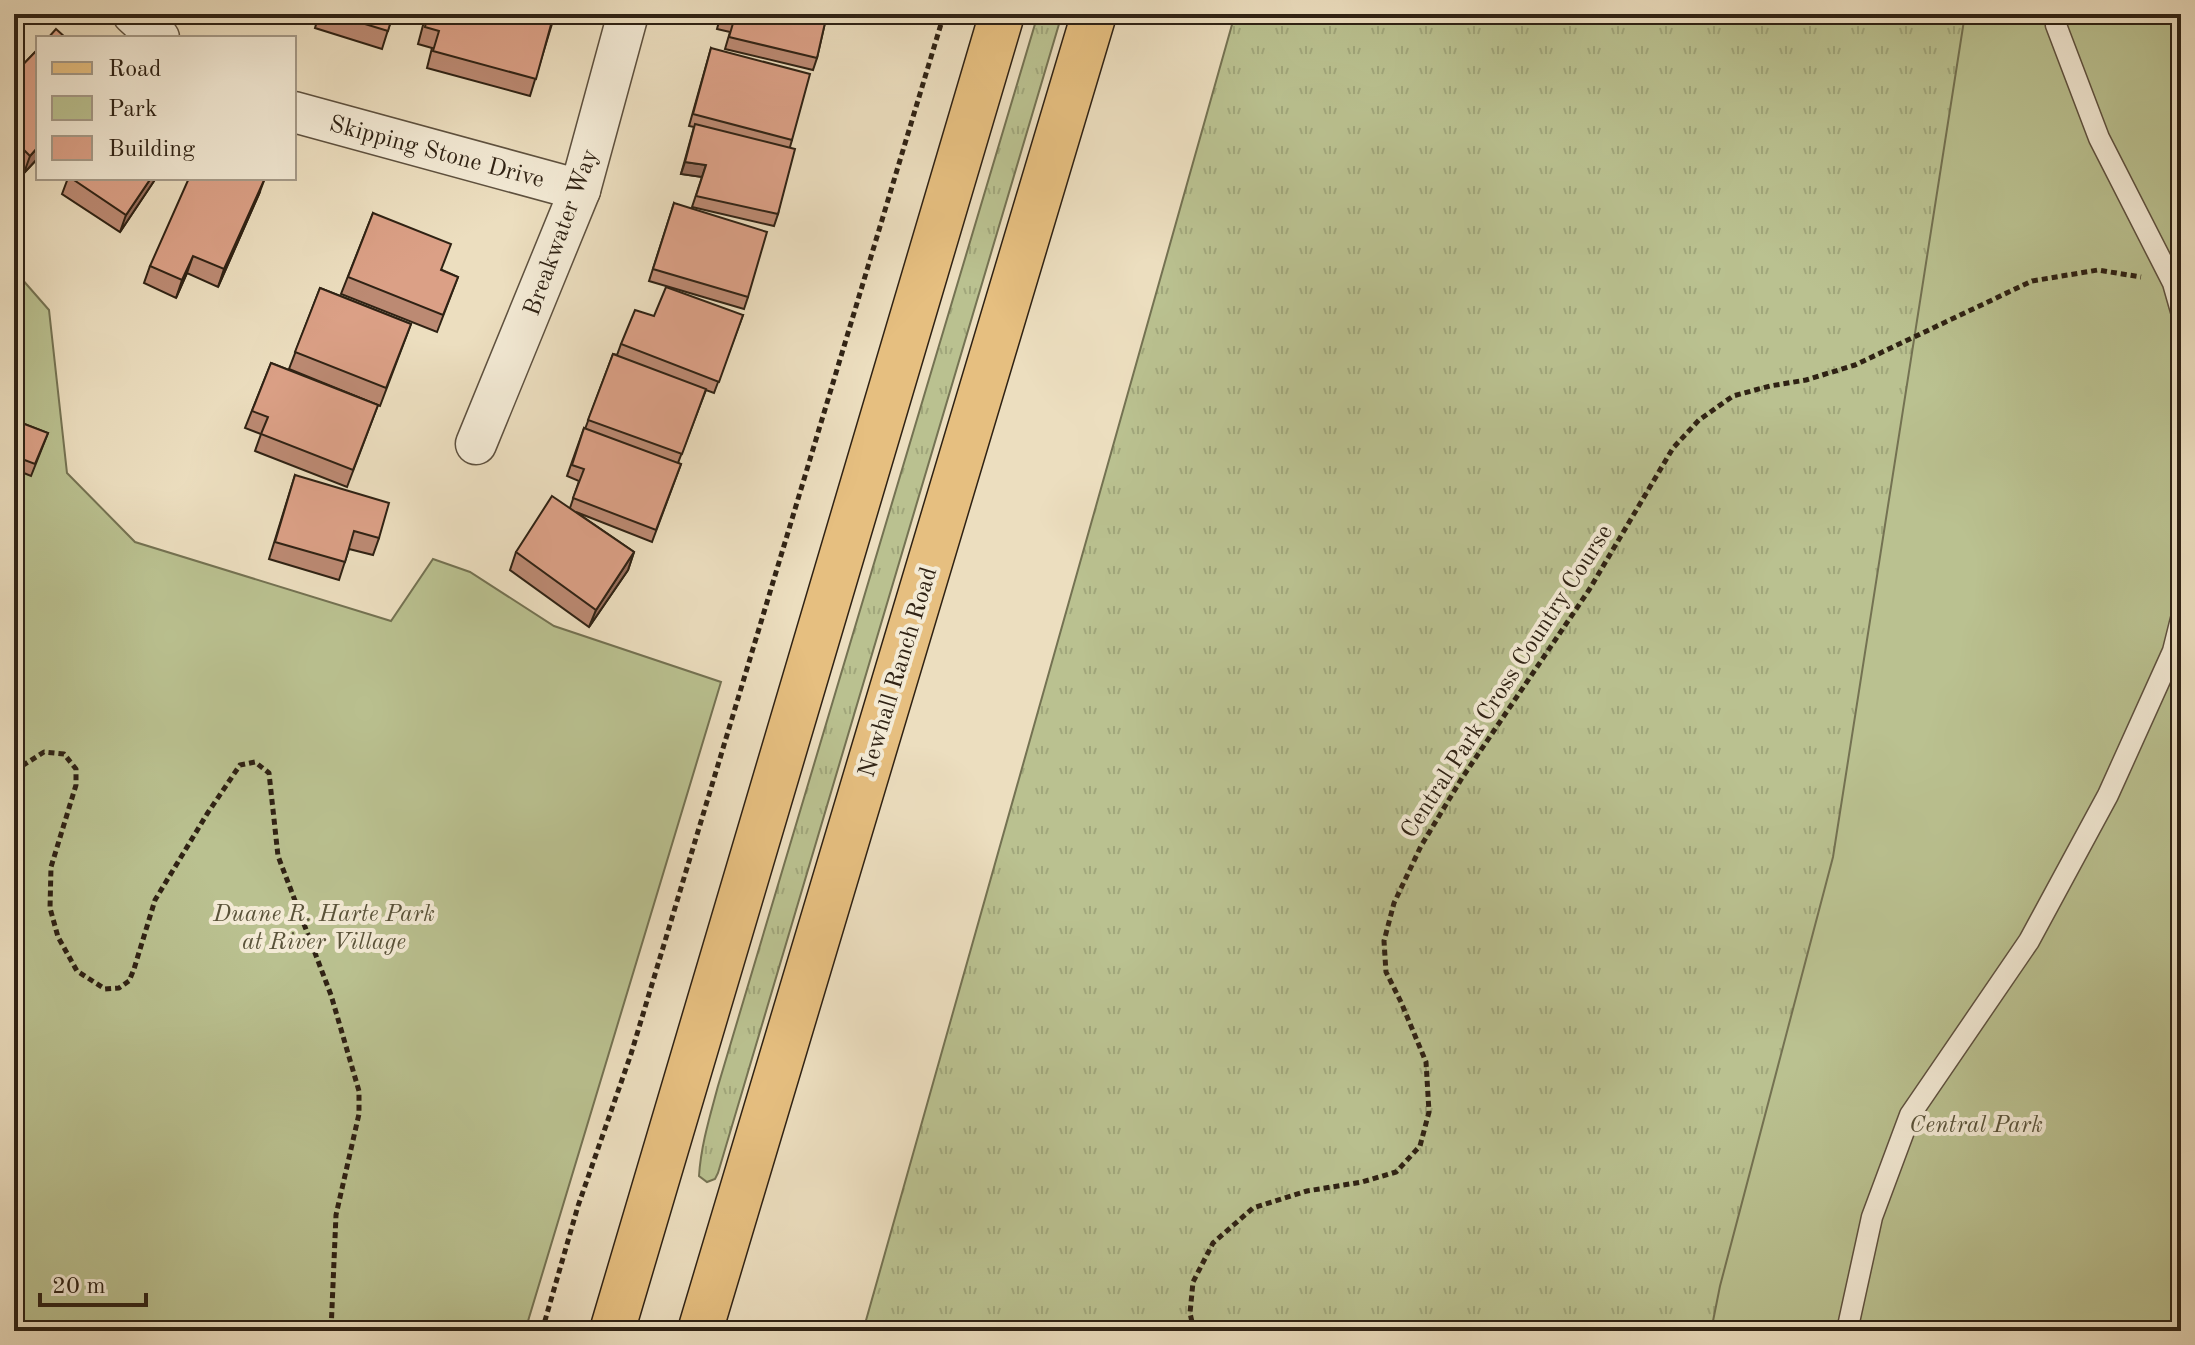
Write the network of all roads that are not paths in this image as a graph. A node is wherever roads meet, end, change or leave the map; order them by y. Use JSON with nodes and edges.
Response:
{"nodes":[{"id":1,"x":133,"y":14,"type":"edge"},
{"id":2,"x":628,"y":14,"type":"edge"},
{"id":3,"x":1002,"y":14,"type":"edge"},
{"id":4,"x":1094,"y":14,"type":"edge"},
{"id":5,"x":2055,"y":14,"type":"edge"},
{"id":6,"x":157,"y":36,"type":"edge"},
{"id":7,"x":296,"y":113,"type":"edge"},
{"id":8,"x":580,"y":190,"type":"junction"},
{"id":9,"x":2181,"y":311,"type":"edge"},
{"id":10,"x":476,"y":444,"type":"dead end"},
{"id":11,"x":2181,"y":619,"type":"edge"},
{"id":12,"x":612,"y":1331,"type":"edge"},
{"id":13,"x":700,"y":1331,"type":"edge"},
{"id":14,"x":1847,"y":1331,"type":"edge"}],
"edges":[{"from":1,"to":6,"type":"street"},
{"from":2,"to":8,"type":"street","name":"Breakwater Way"},
{"from":3,"to":12,"type":"main road"},
{"from":4,"to":13,"type":"main road","name":"Newhall Ranch Road"},
{"from":5,"to":9,"type":"lane"},
{"from":7,"to":8,"type":"street","name":"Skipping Stone Drive"},
{"from":8,"to":10,"type":"street","name":"Breakwater Way"},
{"from":11,"to":14,"type":"lane"}]}
